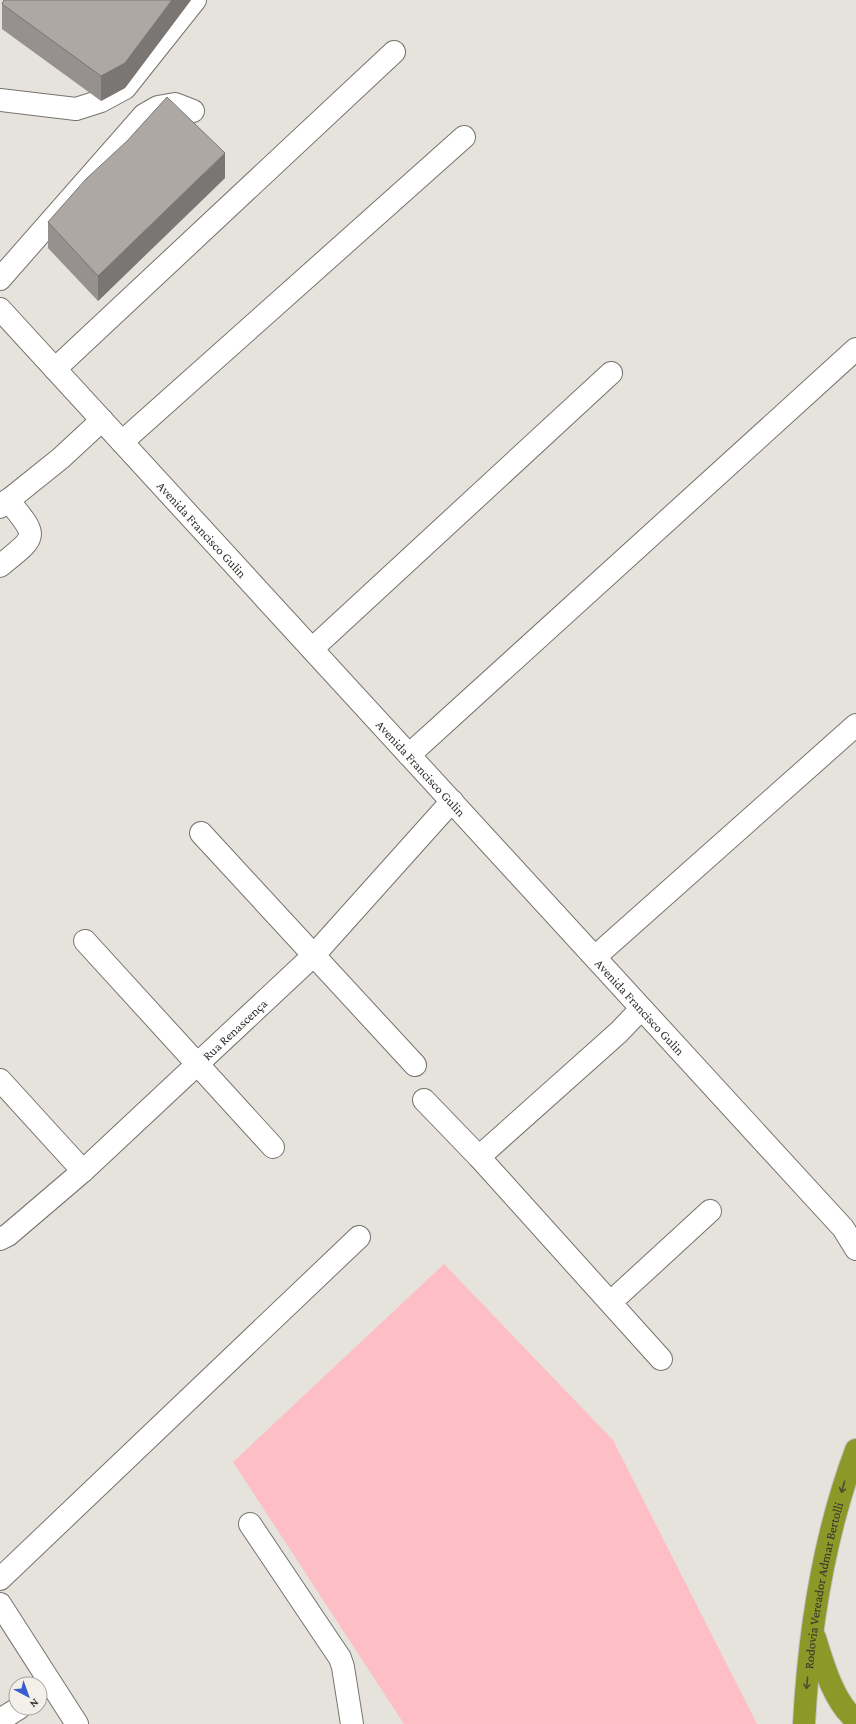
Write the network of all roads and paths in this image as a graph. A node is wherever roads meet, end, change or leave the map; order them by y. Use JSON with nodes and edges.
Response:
{"nodes":[{"id":1,"x":195,"y":0,"type":"edge"},
{"id":2,"x":394,"y":52,"type":"dead end"},
{"id":3,"x":0,"y":100,"type":"edge"},
{"id":4,"x":193,"y":111,"type":"dead end"},
{"id":5,"x":464,"y":137,"type":"dead end"},
{"id":6,"x":0,"y":279,"type":"edge"},
{"id":7,"x":0,"y":309,"type":"edge"},
{"id":8,"x":856,"y":349,"type":"edge"},
{"id":9,"x":55,"y":369,"type":"junction"},
{"id":10,"x":611,"y":373,"type":"dead end"},
{"id":11,"x":102,"y":420,"type":"junction"},
{"id":12,"x":122,"y":442,"type":"junction"},
{"id":13,"x":4,"y":503,"type":"edge"},
{"id":14,"x":0,"y":566,"type":"edge"},
{"id":15,"x":312,"y":649,"type":"junction"},
{"id":16,"x":856,"y":725,"type":"edge"},
{"id":17,"x":409,"y":755,"type":"junction"},
{"id":18,"x":452,"y":802,"type":"junction"},
{"id":19,"x":201,"y":832,"type":"dead end"},
{"id":20,"x":85,"y":941,"type":"dead end"},
{"id":21,"x":314,"y":954,"type":"junction"},
{"id":22,"x":595,"y":957,"type":"junction"},
{"id":23,"x":641,"y":1009,"type":"junction"},
{"id":24,"x":197,"y":1064,"type":"junction"},
{"id":25,"x":415,"y":1065,"type":"dead end"},
{"id":26,"x":0,"y":1080,"type":"edge"},
{"id":27,"x":424,"y":1100,"type":"dead end"},
{"id":28,"x":273,"y":1147,"type":"dead end"},
{"id":29,"x":479,"y":1157,"type":"junction"},
{"id":30,"x":83,"y":1171,"type":"junction"},
{"id":31,"x":710,"y":1211,"type":"dead end"},
{"id":32,"x":849,"y":1232,"type":"edge"},
{"id":33,"x":359,"y":1236,"type":"dead end"},
{"id":34,"x":0,"y":1239,"type":"edge"},
{"id":35,"x":856,"y":1249,"type":"edge"},
{"id":36,"x":611,"y":1302,"type":"junction"},
{"id":37,"x":661,"y":1359,"type":"dead end"},
{"id":38,"x":856,"y":1450,"type":"edge"},
{"id":39,"x":250,"y":1524,"type":"dead end"},
{"id":40,"x":0,"y":1579,"type":"edge"},
{"id":41,"x":0,"y":1604,"type":"edge"},
{"id":42,"x":812,"y":1630,"type":"junction"},
{"id":43,"x":39,"y":1676,"type":"edge"},
{"id":44,"x":48,"y":1692,"type":"edge"},
{"id":45,"x":856,"y":1720,"type":"edge"},
{"id":46,"x":77,"y":1724,"type":"edge"},
{"id":47,"x":352,"y":1724,"type":"edge"},
{"id":48,"x":804,"y":1724,"type":"edge"}],
"edges":[{"from":1,"to":3,"type":"street"},
{"from":2,"to":9,"type":"street"},
{"from":4,"to":6,"type":"street"},
{"from":5,"to":12,"type":"street"},
{"from":7,"to":9,"type":"street","name":"Avenida Francisco Gulin"},
{"from":8,"to":17,"type":"street"},
{"from":9,"to":11,"type":"street","name":"Avenida Francisco Gulin"},
{"from":10,"to":15,"type":"street"},
{"from":11,"to":12,"type":"street","name":"Avenida Francisco Gulin"},
{"from":11,"to":13,"type":"street"},
{"from":12,"to":15,"type":"street","name":"Avenida Francisco Gulin"},
{"from":13,"to":14,"type":"street"},
{"from":15,"to":17,"type":"street","name":"Avenida Francisco Gulin"},
{"from":16,"to":22,"type":"street"},
{"from":17,"to":18,"type":"street","name":"Avenida Francisco Gulin"},
{"from":18,"to":21,"type":"street","name":"Rua Renascença"},
{"from":18,"to":22,"type":"street","name":"Avenida Francisco Gulin"},
{"from":19,"to":21,"type":"street"},
{"from":20,"to":24,"type":"street"},
{"from":21,"to":24,"type":"street","name":"Rua Renascença"},
{"from":21,"to":25,"type":"street"},
{"from":22,"to":23,"type":"street","name":"Avenida Francisco Gulin"},
{"from":23,"to":29,"type":"street"},
{"from":23,"to":32,"type":"street","name":"Avenida Francisco Gulin"},
{"from":24,"to":28,"type":"street"},
{"from":24,"to":30,"type":"street","name":"Rua Renascença"},
{"from":26,"to":30,"type":"street"},
{"from":27,"to":29,"type":"street"},
{"from":29,"to":36,"type":"street"},
{"from":30,"to":34,"type":"street","name":"Rua Renascença"},
{"from":31,"to":36,"type":"street"},
{"from":32,"to":35,"type":"street","name":"Avenida Francisco Gulin"},
{"from":33,"to":40,"type":"street"},
{"from":36,"to":37,"type":"street"},
{"from":38,"to":42,"type":"highway","name":"Rodovia Vereador Admar Bertolli","one_way":true},
{"from":39,"to":47,"type":"street"},
{"from":41,"to":43,"type":"street"},
{"from":42,"to":45,"type":"highway"},
{"from":42,"to":48,"type":"highway","name":"Rodovia Vereador Admar Bertolli","one_way":true},
{"from":44,"to":46,"type":"street"}]}
